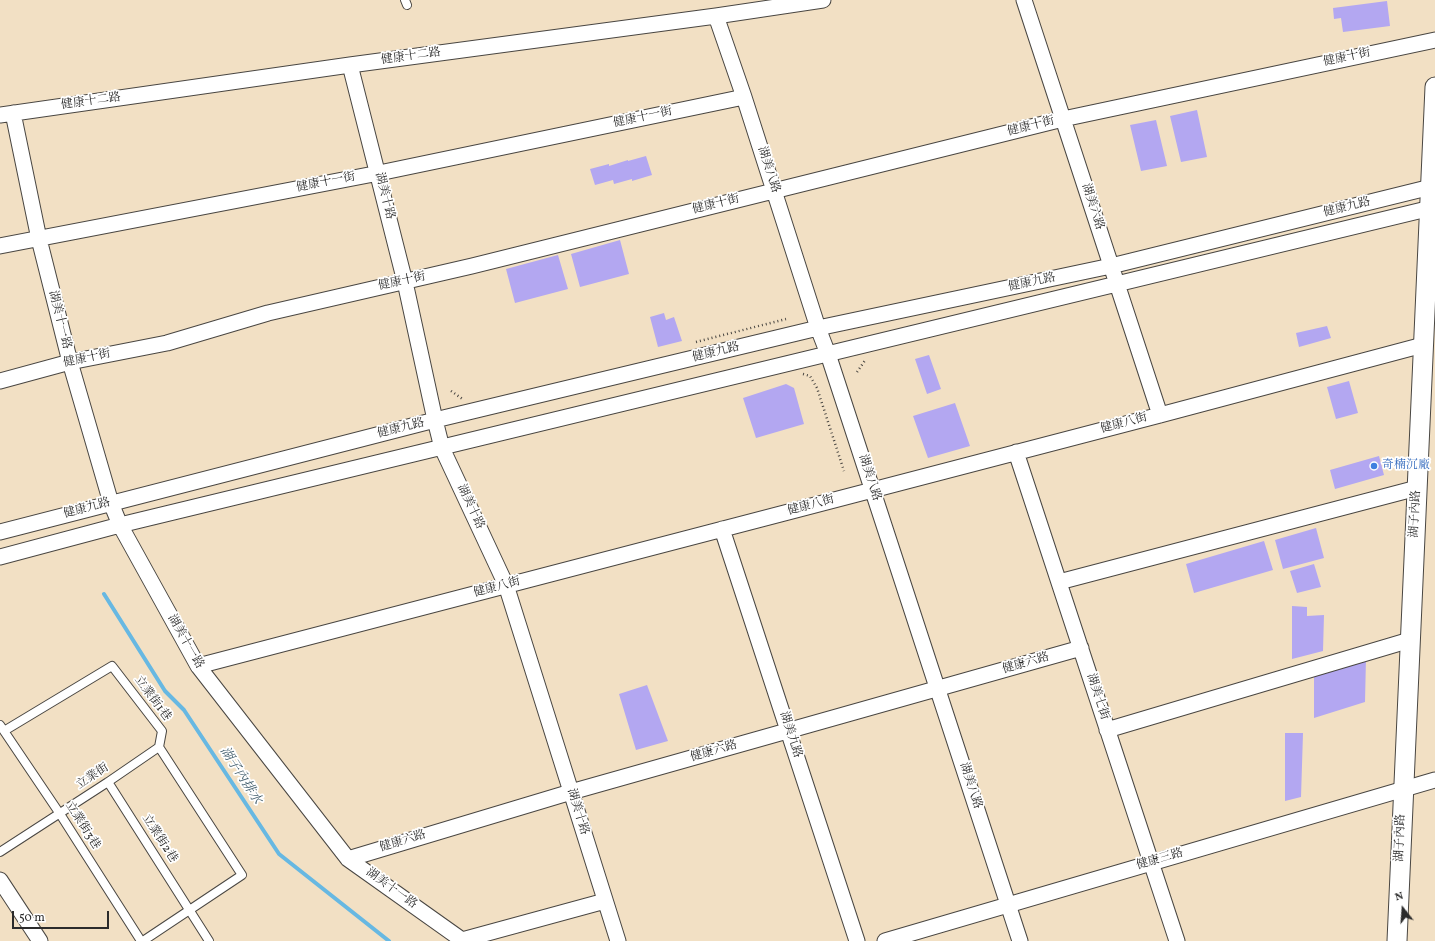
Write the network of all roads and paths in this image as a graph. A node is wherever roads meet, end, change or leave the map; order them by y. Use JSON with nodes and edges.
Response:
{"nodes":[{"id":1,"x":823,"y":0,"type":"edge"},
{"id":2,"x":1024,"y":0,"type":"edge"},
{"id":3,"x":716,"y":16,"type":"junction"},
{"id":4,"x":1435,"y":40,"type":"edge"},
{"id":5,"x":350,"y":65,"type":"junction"},
{"id":6,"x":1435,"y":87,"type":"edge"},
{"id":7,"x":744,"y":97,"type":"junction"},
{"id":8,"x":7,"y":114,"type":"edge"},
{"id":9,"x":1062,"y":119,"type":"junction"},
{"id":10,"x":379,"y":172,"type":"junction"},
{"id":11,"x":1433,"y":187,"type":"edge"},
{"id":12,"x":775,"y":191,"type":"junction"},
{"id":13,"x":1432,"y":208,"type":"edge"},
{"id":14,"x":39,"y":239,"type":"junction"},
{"id":15,"x":0,"y":246,"type":"edge"},
{"id":16,"x":1111,"y":266,"type":"junction"},
{"id":17,"x":405,"y":282,"type":"junction"},
{"id":18,"x":1117,"y":284,"type":"junction"},
{"id":19,"x":818,"y":328,"type":"junction"},
{"id":20,"x":1423,"y":345,"type":"junction"},
{"id":21,"x":828,"y":354,"type":"junction"},
{"id":22,"x":70,"y":362,"type":"junction"},
{"id":23,"x":797,"y":374,"type":"dead end"},
{"id":24,"x":0,"y":381,"type":"edge"},
{"id":25,"x":1160,"y":415,"type":"junction"},
{"id":26,"x":435,"y":420,"type":"junction"},
{"id":27,"x":442,"y":448,"type":"junction"},
{"id":28,"x":1016,"y":452,"type":"junction"},
{"id":29,"x":844,"y":470,"type":"dead end"},
{"id":30,"x":1417,"y":488,"type":"junction"},
{"id":31,"x":873,"y":490,"type":"junction"},
{"id":32,"x":111,"y":503,"type":"junction"},
{"id":33,"x":120,"y":525,"type":"junction"},
{"id":34,"x":722,"y":529,"type":"junction"},
{"id":35,"x":0,"y":532,"type":"edge"},
{"id":36,"x":0,"y":557,"type":"edge"},
{"id":37,"x":1059,"y":582,"type":"junction"},
{"id":38,"x":506,"y":585,"type":"junction"},
{"id":39,"x":1410,"y":640,"type":"junction"},
{"id":40,"x":1081,"y":648,"type":"junction"},
{"id":41,"x":198,"y":666,"type":"junction"},
{"id":42,"x":938,"y":689,"type":"junction"},
{"id":43,"x":2,"y":728,"type":"edge"},
{"id":44,"x":1108,"y":730,"type":"junction"},
{"id":45,"x":789,"y":731,"type":"junction"},
{"id":46,"x":159,"y":747,"type":"junction"},
{"id":47,"x":1435,"y":780,"type":"edge"},
{"id":48,"x":108,"y":782,"type":"junction"},
{"id":49,"x":1403,"y":789,"type":"junction"},
{"id":50,"x":571,"y":792,"type":"junction"},
{"id":51,"x":60,"y":814,"type":"junction"},
{"id":52,"x":0,"y":852,"type":"edge"},
{"id":53,"x":348,"y":859,"type":"junction"},
{"id":54,"x":1151,"y":863,"type":"junction"},
{"id":55,"x":0,"y":880,"type":"edge"},
{"id":56,"x":605,"y":902,"type":"junction"},
{"id":57,"x":1009,"y":905,"type":"junction"},
{"id":58,"x":189,"y":909,"type":"junction"},
{"id":59,"x":40,"y":941,"type":"edge"},
{"id":60,"x":142,"y":941,"type":"edge"},
{"id":61,"x":210,"y":941,"type":"edge"},
{"id":62,"x":618,"y":941,"type":"edge"},
{"id":63,"x":858,"y":941,"type":"edge"},
{"id":64,"x":885,"y":941,"type":"edge"},
{"id":65,"x":1020,"y":941,"type":"edge"},
{"id":66,"x":1177,"y":941,"type":"edge"},
{"id":67,"x":1397,"y":941,"type":"edge"}],
"edges":[{"from":1,"to":3,"type":"street","name":"健康十二路"},
{"from":2,"to":9,"type":"street","name":"湖美六路"},
{"from":3,"to":5,"type":"street","name":"健康十二路"},
{"from":3,"to":7,"type":"street","name":"湖美八路"},
{"from":4,"to":9,"type":"street","name":"健康十街"},
{"from":5,"to":8,"type":"street","name":"健康十二路"},
{"from":5,"to":10,"type":"street","name":"湖美十路"},
{"from":6,"to":11,"type":"street","name":"湖子內路"},
{"from":7,"to":10,"type":"street","name":"健康十一街"},
{"from":7,"to":12,"type":"street","name":"湖美八路"},
{"from":8,"to":14,"type":"street","name":"湖美十一路"},
{"from":9,"to":12,"type":"street","name":"健康十街"},
{"from":9,"to":16,"type":"street","name":"湖美六路"},
{"from":10,"to":14,"type":"street","name":"健康十一街"},
{"from":10,"to":17,"type":"street","name":"湖美十路"},
{"from":11,"to":13,"type":"street","name":"湖子內路"},
{"from":11,"to":16,"type":"street","name":"健康九路"},
{"from":12,"to":17,"type":"street","name":"健康十街"},
{"from":12,"to":19,"type":"street","name":"湖美八路"},
{"from":13,"to":18,"type":"street"},
{"from":13,"to":20,"type":"street","name":"湖子內路"},
{"from":14,"to":15,"type":"street","name":"健康十一街"},
{"from":14,"to":22,"type":"street","name":"湖美十一路"},
{"from":16,"to":18,"type":"street","name":"湖美六路"},
{"from":16,"to":19,"type":"street","name":"健康九路"},
{"from":17,"to":22,"type":"street","name":"健康十街"},
{"from":17,"to":26,"type":"street","name":"湖美十路"},
{"from":18,"to":21,"type":"street"},
{"from":18,"to":25,"type":"street","name":"湖美六路"},
{"from":19,"to":21,"type":"street","name":"湖美八路"},
{"from":19,"to":26,"type":"street","name":"健康九路"},
{"from":20,"to":25,"type":"street","name":"健康八街"},
{"from":20,"to":30,"type":"street","name":"湖子內路"},
{"from":21,"to":27,"type":"street"},
{"from":21,"to":31,"type":"street","name":"湖美八路"},
{"from":22,"to":24,"type":"street","name":"健康十街"},
{"from":22,"to":32,"type":"street","name":"湖美十一路"},
{"from":23,"to":29,"type":"path"},
{"from":25,"to":28,"type":"street","name":"健康八街"},
{"from":26,"to":27,"type":"street","name":"湖美十路"},
{"from":26,"to":32,"type":"street","name":"健康九路"},
{"from":27,"to":33,"type":"street"},
{"from":27,"to":38,"type":"street","name":"湖美十路"},
{"from":28,"to":31,"type":"street","name":"健康八街"},
{"from":28,"to":37,"type":"street","name":"湖美七街"},
{"from":30,"to":37,"type":"street"},
{"from":30,"to":39,"type":"street","name":"湖子內路"},
{"from":31,"to":34,"type":"street","name":"健康八街"},
{"from":31,"to":42,"type":"street","name":"湖美八路"},
{"from":32,"to":33,"type":"street","name":"湖美十一路"},
{"from":32,"to":35,"type":"street","name":"健康九路"},
{"from":33,"to":36,"type":"street"},
{"from":33,"to":41,"type":"street","name":"湖美十一路"},
{"from":34,"to":38,"type":"street","name":"健康八街"},
{"from":34,"to":45,"type":"street","name":"湖美九路"},
{"from":37,"to":40,"type":"street","name":"湖美七街"},
{"from":38,"to":41,"type":"street","name":"健康八街"},
{"from":38,"to":50,"type":"street","name":"湖美十路"},
{"from":39,"to":44,"type":"street"},
{"from":39,"to":49,"type":"street","name":"湖子內路"},
{"from":40,"to":42,"type":"street","name":"健康六路"},
{"from":40,"to":44,"type":"street","name":"湖美七街"},
{"from":41,"to":53,"type":"street","name":"湖美十一路"},
{"from":42,"to":45,"type":"street","name":"健康六路"},
{"from":42,"to":57,"type":"street","name":"湖美八路"},
{"from":43,"to":46,"type":"lane","name":"立業街1巷"},
{"from":43,"to":51,"type":"lane","name":"立業街3巷"},
{"from":44,"to":54,"type":"street","name":"湖美七街"},
{"from":45,"to":50,"type":"street","name":"健康六路"},
{"from":45,"to":63,"type":"street","name":"湖美九路"},
{"from":46,"to":48,"type":"lane","name":"立業街"},
{"from":46,"to":58,"type":"lane"},
{"from":47,"to":49,"type":"street","name":"健康三路"},
{"from":48,"to":51,"type":"lane","name":"立業街"},
{"from":48,"to":58,"type":"lane","name":"立業街2巷"},
{"from":49,"to":54,"type":"street","name":"健康三路"},
{"from":49,"to":67,"type":"street","name":"湖子內路"},
{"from":50,"to":53,"type":"street","name":"健康六路"},
{"from":50,"to":56,"type":"street","name":"湖美十路"},
{"from":51,"to":52,"type":"lane","name":"立業街"},
{"from":51,"to":60,"type":"lane","name":"立業街3巷"},
{"from":53,"to":56,"type":"street","name":"湖美十一路"},
{"from":54,"to":57,"type":"street","name":"健康三路"},
{"from":54,"to":66,"type":"street","name":"湖美七街"},
{"from":55,"to":59,"type":"street"},
{"from":56,"to":62,"type":"street","name":"湖美十路"},
{"from":57,"to":64,"type":"street","name":"健康三路"},
{"from":57,"to":65,"type":"street","name":"湖美八路"},
{"from":58,"to":60,"type":"lane"},
{"from":58,"to":61,"type":"lane","name":"立業街2巷"}]}
